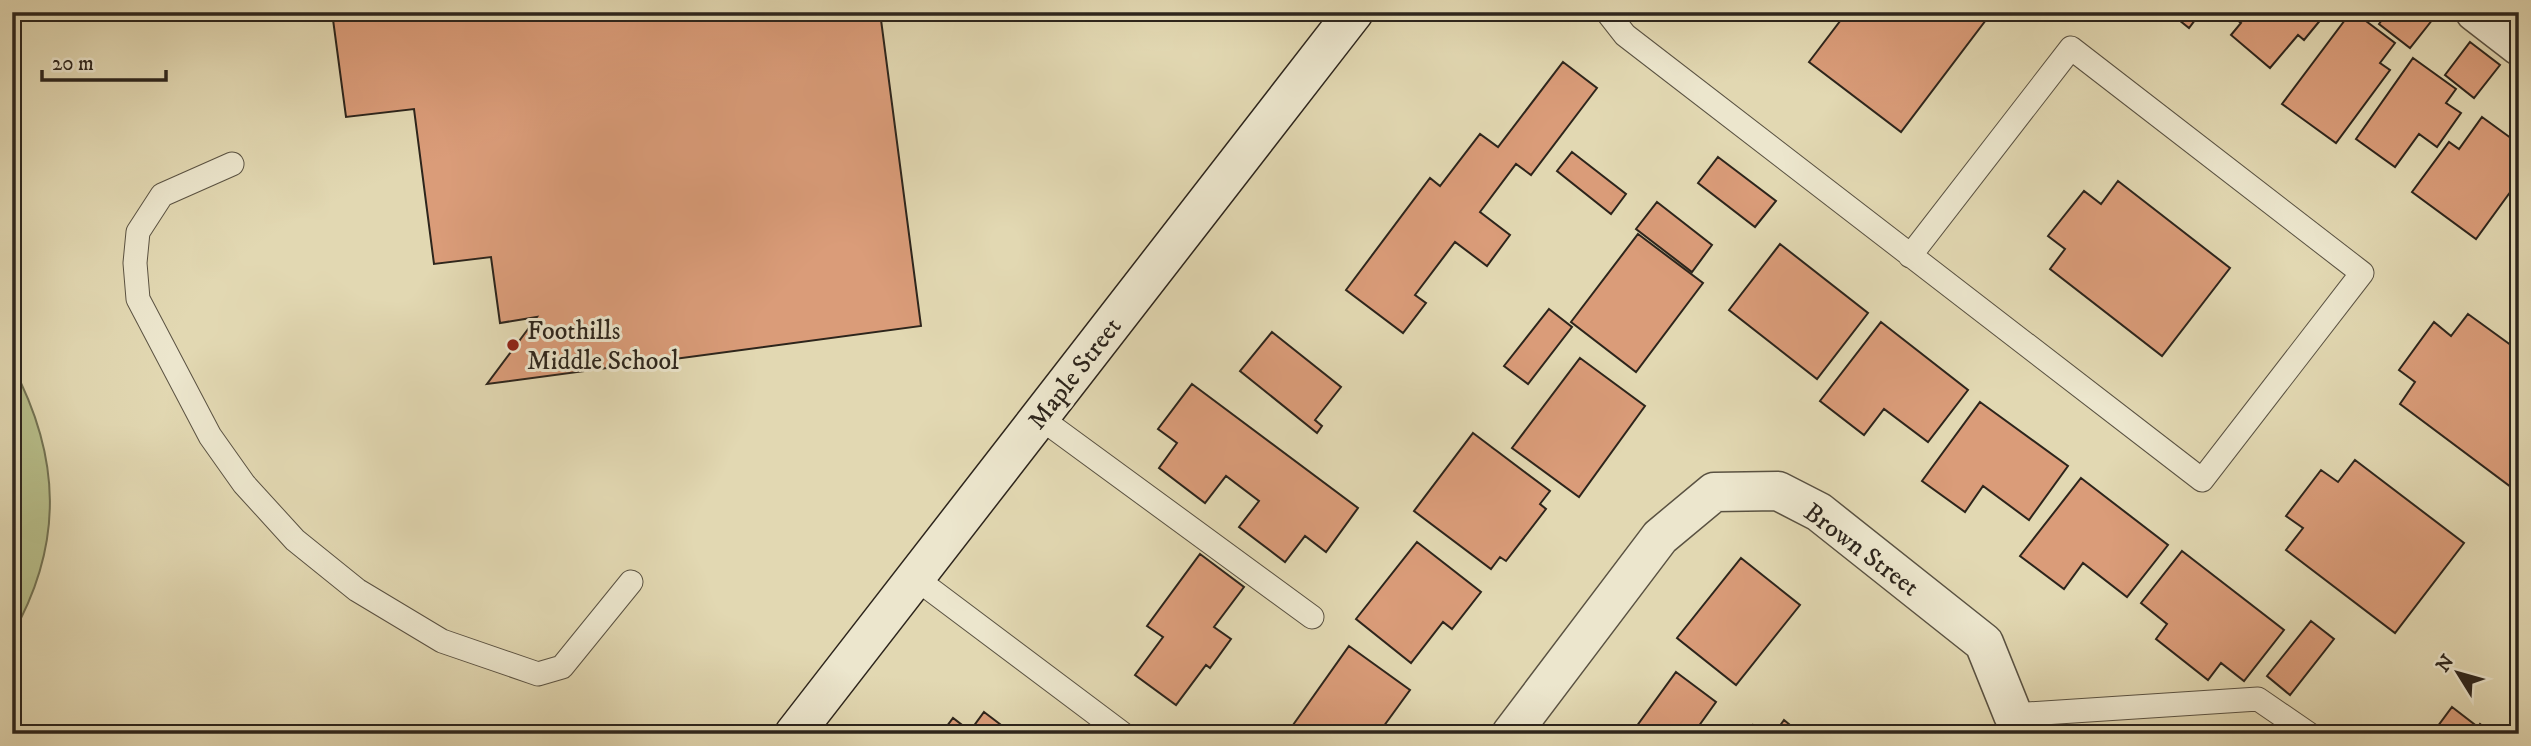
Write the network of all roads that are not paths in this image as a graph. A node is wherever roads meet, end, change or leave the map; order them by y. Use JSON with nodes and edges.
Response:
{"nodes":[{"id":1,"x":1354,"y":12,"type":"edge"},
{"id":2,"x":1606,"y":12,"type":"edge"},
{"id":3,"x":2476,"y":12,"type":"edge"},
{"id":4,"x":2519,"y":46,"type":"edge"},
{"id":5,"x":232,"y":164,"type":"dead end"},
{"id":6,"x":1910,"y":256,"type":"junction"},
{"id":7,"x":1039,"y":417,"type":"junction"},
{"id":8,"x":915,"y":577,"type":"junction"},
{"id":9,"x":631,"y":582,"type":"dead end"},
{"id":10,"x":1312,"y":617,"type":"dead end"},
{"id":11,"x":2012,"y":715,"type":"joint"},
{"id":12,"x":794,"y":734,"type":"edge"},
{"id":13,"x":1123,"y":734,"type":"edge"},
{"id":14,"x":1511,"y":734,"type":"edge"},
{"id":15,"x":2309,"y":734,"type":"edge"}],
"edges":[{"from":1,"to":7,"type":"street","name":"Maple Street"},
{"from":2,"to":6,"type":"lane"},
{"from":3,"to":4,"type":"street"},
{"from":5,"to":9,"type":"lane"},
{"from":6,"to":6,"type":"lane"},
{"from":7,"to":8,"type":"street","name":"Maple Street"},
{"from":7,"to":10,"type":"lane"},
{"from":8,"to":12,"type":"street","name":"Maple Street"},
{"from":8,"to":13,"type":"lane"},
{"from":11,"to":14,"type":"street","name":"Brown Street"},
{"from":11,"to":15,"type":"lane"}]}
